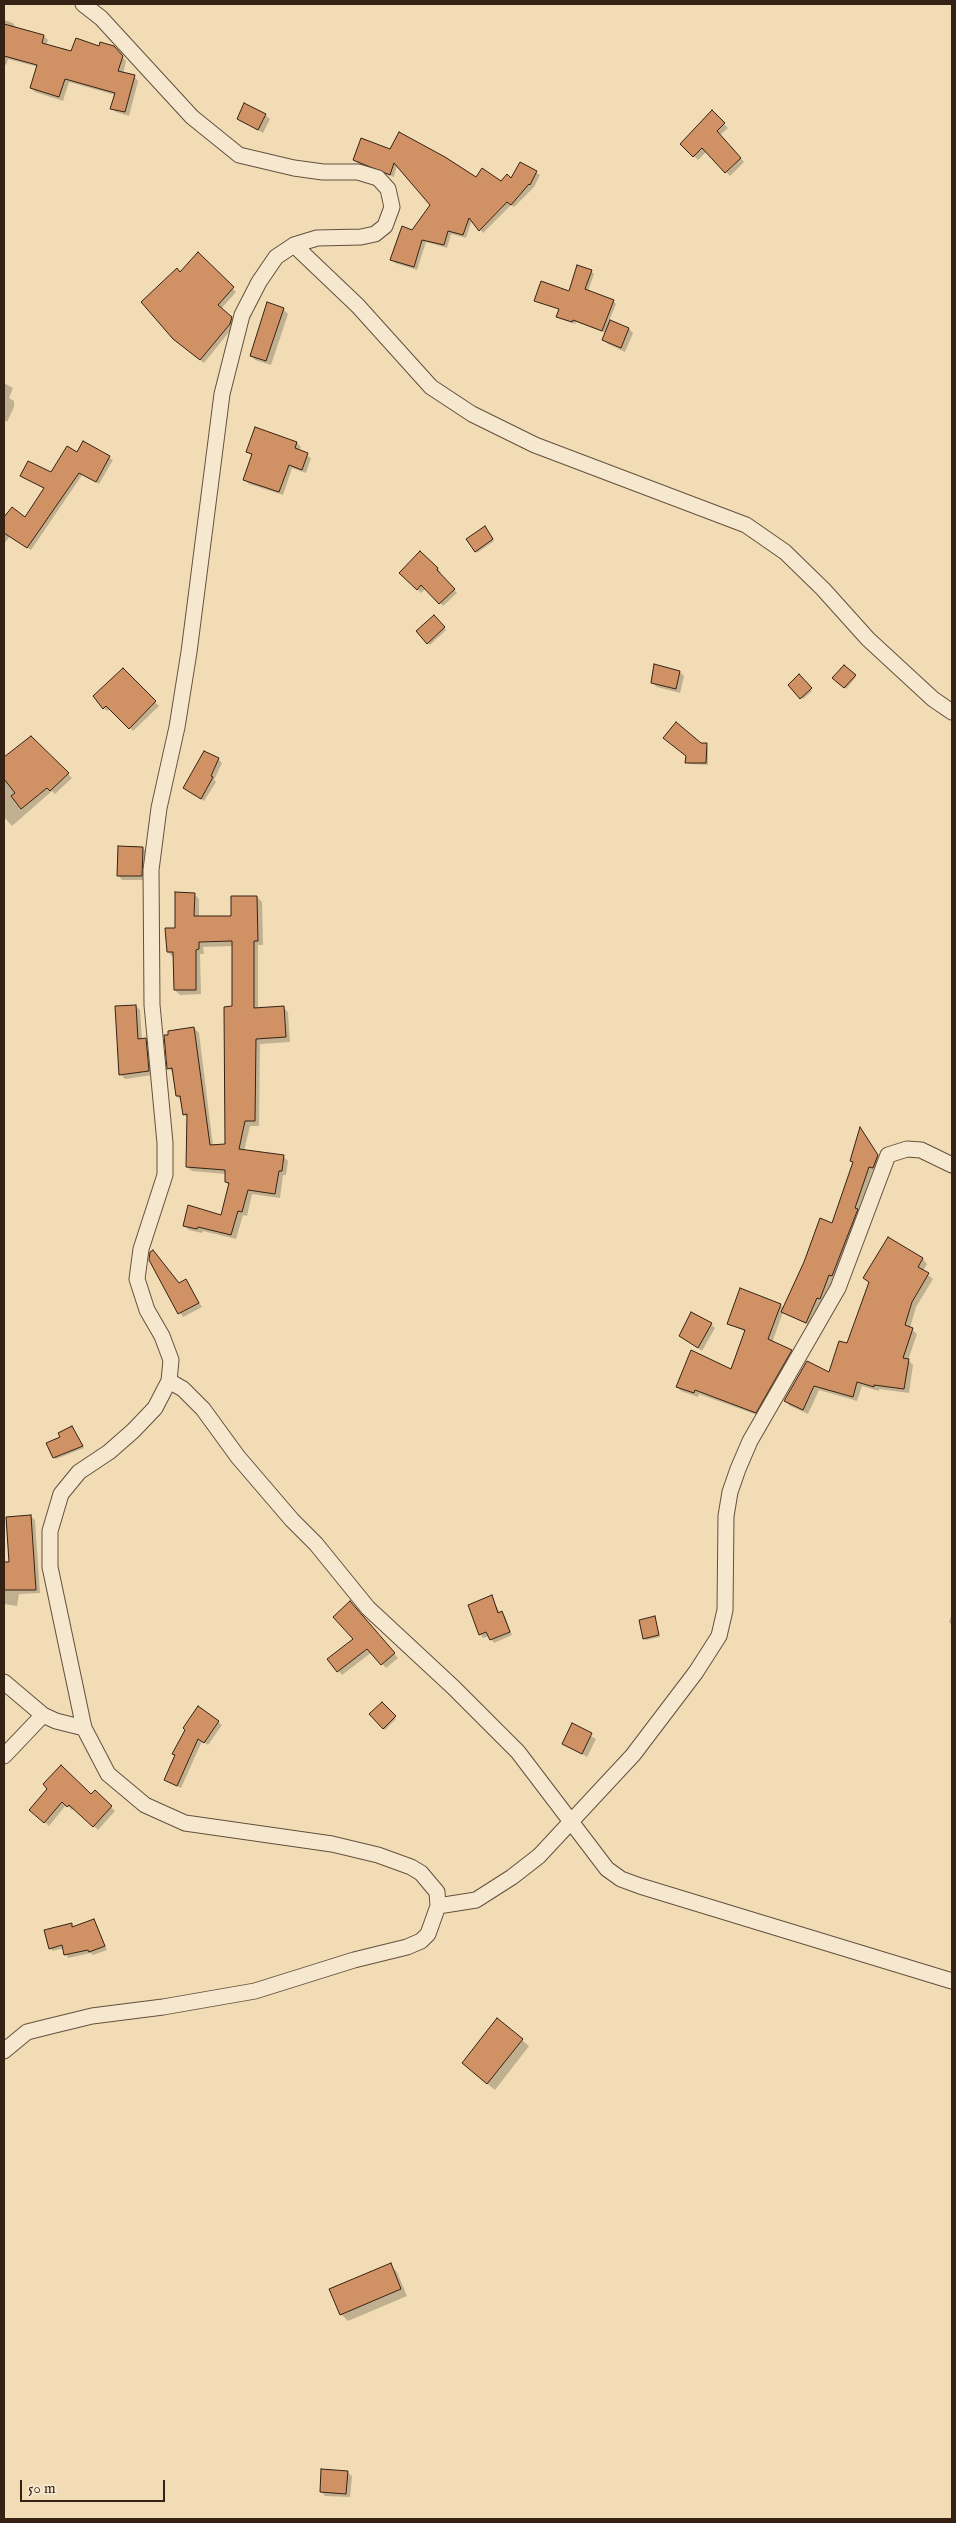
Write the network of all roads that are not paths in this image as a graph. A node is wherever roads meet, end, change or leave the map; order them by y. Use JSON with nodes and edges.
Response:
{"nodes":[{"id":1,"x":83,"y":4,"type":"edge"},
{"id":2,"x":294,"y":245,"type":"junction"},
{"id":3,"x":952,"y":712,"type":"edge"},
{"id":4,"x":952,"y":1165,"type":"edge"},
{"id":5,"x":168,"y":1381,"type":"junction"},
{"id":6,"x":4,"y":1682,"type":"edge"},
{"id":7,"x":43,"y":1715,"type":"junction"},
{"id":8,"x":84,"y":1728,"type":"junction"},
{"id":9,"x":4,"y":1756,"type":"edge"},
{"id":10,"x":571,"y":1823,"type":"junction"},
{"id":11,"x":438,"y":1906,"type":"junction"},
{"id":12,"x":952,"y":1981,"type":"edge"},
{"id":13,"x":4,"y":2051,"type":"edge"}],
"edges":[{"from":1,"to":2,"type":"street"},
{"from":2,"to":3,"type":"street"},
{"from":2,"to":5,"type":"street"},
{"from":4,"to":10,"type":"street"},
{"from":5,"to":8,"type":"street"},
{"from":5,"to":10,"type":"street"},
{"from":6,"to":7,"type":"street"},
{"from":7,"to":8,"type":"street"},
{"from":7,"to":9,"type":"street"},
{"from":8,"to":11,"type":"street"},
{"from":10,"to":11,"type":"street"},
{"from":10,"to":12,"type":"street"},
{"from":11,"to":13,"type":"street"}]}
